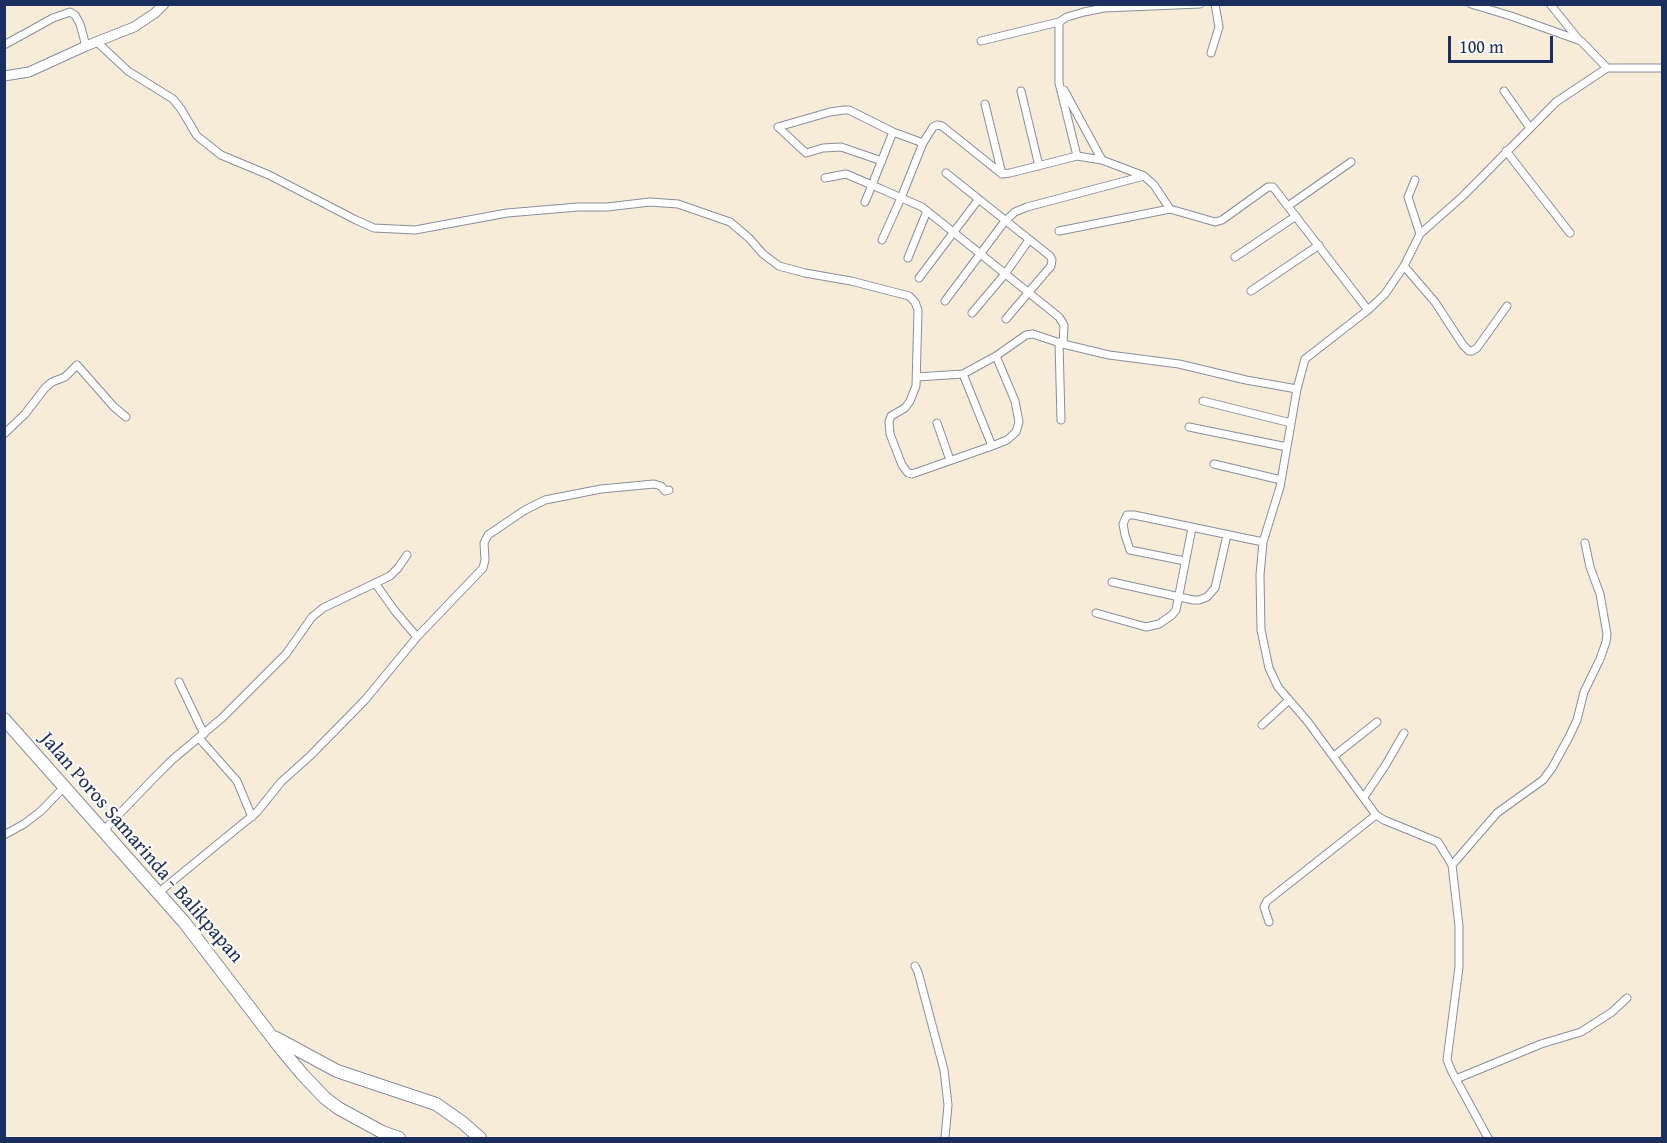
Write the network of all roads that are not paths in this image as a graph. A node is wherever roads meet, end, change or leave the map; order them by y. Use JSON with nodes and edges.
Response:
{"nodes":[{"id":1,"x":164,"y":4,"type":"edge"},
{"id":2,"x":1200,"y":4,"type":"edge"},
{"id":3,"x":1215,"y":4,"type":"edge"},
{"id":4,"x":1472,"y":4,"type":"edge"},
{"id":5,"x":1550,"y":4,"type":"edge"},
{"id":6,"x":1059,"y":22,"type":"junction"},
{"id":7,"x":981,"y":41,"type":"dead end"},
{"id":8,"x":1581,"y":41,"type":"junction"},
{"id":9,"x":97,"y":42,"type":"junction"},
{"id":10,"x":4,"y":45,"type":"edge"},
{"id":11,"x":86,"y":46,"type":"junction"},
{"id":12,"x":1211,"y":53,"type":"dead end"},
{"id":13,"x":1607,"y":68,"type":"junction"},
{"id":14,"x":1662,"y":68,"type":"edge"},
{"id":15,"x":4,"y":76,"type":"edge"},
{"id":16,"x":1059,"y":83,"type":"junction"},
{"id":17,"x":1021,"y":91,"type":"dead end"},
{"id":18,"x":1504,"y":92,"type":"dead end"},
{"id":19,"x":985,"y":104,"type":"dead end"},
{"id":20,"x":1530,"y":128,"type":"junction"},
{"id":21,"x":893,"y":132,"type":"junction"},
{"id":22,"x":923,"y":143,"type":"junction"},
{"id":23,"x":1506,"y":151,"type":"junction"},
{"id":24,"x":1077,"y":156,"type":"junction"},
{"id":25,"x":1102,"y":160,"type":"junction"},
{"id":26,"x":882,"y":161,"type":"junction"},
{"id":27,"x":1351,"y":162,"type":"dead end"},
{"id":28,"x":1039,"y":166,"type":"junction"},
{"id":29,"x":946,"y":173,"type":"dead end"},
{"id":30,"x":1002,"y":174,"type":"junction"},
{"id":31,"x":1144,"y":176,"type":"junction"},
{"id":32,"x":825,"y":178,"type":"dead end"},
{"id":33,"x":1415,"y":180,"type":"dead end"},
{"id":34,"x":872,"y":185,"type":"junction"},
{"id":35,"x":901,"y":198,"type":"junction"},
{"id":36,"x":978,"y":200,"type":"junction"},
{"id":37,"x":865,"y":202,"type":"dead end"},
{"id":38,"x":1288,"y":206,"type":"junction"},
{"id":39,"x":1170,"y":209,"type":"junction"},
{"id":40,"x":927,"y":211,"type":"junction"},
{"id":41,"x":1296,"y":216,"type":"junction"},
{"id":42,"x":1005,"y":221,"type":"junction"},
{"id":43,"x":1059,"y":231,"type":"dead end"},
{"id":44,"x":1570,"y":232,"type":"dead end"},
{"id":45,"x":953,"y":233,"type":"junction"},
{"id":46,"x":1420,"y":234,"type":"junction"},
{"id":47,"x":882,"y":240,"type":"dead end"},
{"id":48,"x":1029,"y":240,"type":"junction"},
{"id":49,"x":1319,"y":245,"type":"junction"},
{"id":50,"x":980,"y":254,"type":"junction"},
{"id":51,"x":1235,"y":257,"type":"dead end"},
{"id":52,"x":908,"y":258,"type":"dead end"},
{"id":53,"x":1404,"y":266,"type":"junction"},
{"id":54,"x":1005,"y":274,"type":"junction"},
{"id":55,"x":919,"y":278,"type":"dead end"},
{"id":56,"x":1251,"y":291,"type":"dead end"},
{"id":57,"x":1029,"y":293,"type":"junction"},
{"id":58,"x":945,"y":301,"type":"dead end"},
{"id":59,"x":1507,"y":306,"type":"dead end"},
{"id":60,"x":1368,"y":309,"type":"junction"},
{"id":61,"x":972,"y":313,"type":"dead end"},
{"id":62,"x":1006,"y":319,"type":"dead end"},
{"id":63,"x":1061,"y":343,"type":"junction"},
{"id":64,"x":996,"y":356,"type":"junction"},
{"id":65,"x":963,"y":374,"type":"junction"},
{"id":66,"x":917,"y":377,"type":"junction"},
{"id":67,"x":1297,"y":389,"type":"junction"},
{"id":68,"x":1203,"y":401,"type":"dead end"},
{"id":69,"x":126,"y":417,"type":"dead end"},
{"id":70,"x":1061,"y":420,"type":"dead end"},
{"id":71,"x":937,"y":423,"type":"dead end"},
{"id":72,"x":1292,"y":423,"type":"junction"},
{"id":73,"x":1189,"y":427,"type":"dead end"},
{"id":74,"x":4,"y":434,"type":"edge"},
{"id":75,"x":992,"y":446,"type":"junction"},
{"id":76,"x":1287,"y":447,"type":"junction"},
{"id":77,"x":950,"y":460,"type":"junction"},
{"id":78,"x":1214,"y":464,"type":"dead end"},
{"id":79,"x":1281,"y":480,"type":"junction"},
{"id":80,"x":669,"y":490,"type":"dead end"},
{"id":81,"x":1192,"y":528,"type":"junction"},
{"id":82,"x":1227,"y":535,"type":"junction"},
{"id":83,"x":1263,"y":542,"type":"junction"},
{"id":84,"x":1585,"y":543,"type":"dead end"},
{"id":85,"x":407,"y":555,"type":"dead end"},
{"id":86,"x":1185,"y":561,"type":"junction"},
{"id":87,"x":1112,"y":582,"type":"dead end"},
{"id":88,"x":375,"y":583,"type":"junction"},
{"id":89,"x":1179,"y":596,"type":"junction"},
{"id":90,"x":1096,"y":613,"type":"dead end"},
{"id":91,"x":417,"y":638,"type":"junction"},
{"id":92,"x":179,"y":681,"type":"dead end"},
{"id":93,"x":1289,"y":700,"type":"junction"},
{"id":94,"x":4,"y":719,"type":"edge"},
{"id":95,"x":1377,"y":722,"type":"dead end"},
{"id":96,"x":1262,"y":725,"type":"dead end"},
{"id":97,"x":1404,"y":733,"type":"dead end"},
{"id":98,"x":201,"y":736,"type":"junction"},
{"id":99,"x":1334,"y":756,"type":"junction"},
{"id":100,"x":64,"y":788,"type":"junction"},
{"id":101,"x":1364,"y":797,"type":"junction"},
{"id":102,"x":1376,"y":815,"type":"junction"},
{"id":103,"x":252,"y":816,"type":"junction"},
{"id":104,"x":103,"y":831,"type":"junction"},
{"id":105,"x":4,"y":835,"type":"edge"},
{"id":106,"x":1452,"y":865,"type":"junction"},
{"id":107,"x":158,"y":893,"type":"junction"},
{"id":108,"x":1269,"y":922,"type":"dead end"},
{"id":109,"x":915,"y":966,"type":"dead end"},
{"id":110,"x":1627,"y":998,"type":"dead end"},
{"id":111,"x":268,"y":1032,"type":"junction"},
{"id":112,"x":1456,"y":1078,"type":"junction"},
{"id":113,"x":399,"y":1138,"type":"edge"},
{"id":114,"x":480,"y":1138,"type":"edge"},
{"id":115,"x":945,"y":1138,"type":"edge"},
{"id":116,"x":1488,"y":1138,"type":"edge"}],
"edges":[{"from":1,"to":9,"type":"street"},
{"from":2,"to":6,"type":"street"},
{"from":3,"to":12,"type":"street"},
{"from":4,"to":8,"type":"street"},
{"from":5,"to":8,"type":"street"},
{"from":6,"to":7,"type":"street"},
{"from":6,"to":16,"type":"street"},
{"from":8,"to":13,"type":"street"},
{"from":9,"to":11,"type":"street"},
{"from":9,"to":66,"type":"street"},
{"from":10,"to":11,"type":"street"},
{"from":11,"to":15,"type":"street"},
{"from":13,"to":14,"type":"street"},
{"from":13,"to":20,"type":"street"},
{"from":16,"to":24,"type":"street"},
{"from":16,"to":25,"type":"street"},
{"from":17,"to":28,"type":"street"},
{"from":18,"to":20,"type":"street"},
{"from":19,"to":30,"type":"street"},
{"from":20,"to":23,"type":"street"},
{"from":21,"to":22,"type":"street"},
{"from":21,"to":26,"type":"street"},
{"from":21,"to":26,"type":"street"},
{"from":22,"to":30,"type":"street"},
{"from":22,"to":35,"type":"street"},
{"from":23,"to":44,"type":"street"},
{"from":23,"to":46,"type":"street"},
{"from":24,"to":25,"type":"street"},
{"from":24,"to":28,"type":"street"},
{"from":25,"to":31,"type":"street"},
{"from":26,"to":34,"type":"street"},
{"from":27,"to":38,"type":"street"},
{"from":28,"to":30,"type":"street"},
{"from":29,"to":36,"type":"street"},
{"from":31,"to":39,"type":"street"},
{"from":31,"to":42,"type":"street"},
{"from":32,"to":34,"type":"street"},
{"from":33,"to":46,"type":"street"},
{"from":34,"to":35,"type":"street"},
{"from":34,"to":37,"type":"street"},
{"from":35,"to":40,"type":"street"},
{"from":35,"to":47,"type":"street"},
{"from":36,"to":42,"type":"street"},
{"from":36,"to":45,"type":"street"},
{"from":38,"to":39,"type":"street"},
{"from":38,"to":41,"type":"street"},
{"from":39,"to":43,"type":"street"},
{"from":40,"to":45,"type":"street"},
{"from":40,"to":52,"type":"street"},
{"from":41,"to":49,"type":"street"},
{"from":41,"to":51,"type":"street"},
{"from":42,"to":48,"type":"street"},
{"from":42,"to":50,"type":"street"},
{"from":45,"to":50,"type":"street"},
{"from":45,"to":55,"type":"street"},
{"from":46,"to":53,"type":"street"},
{"from":48,"to":54,"type":"street"},
{"from":48,"to":57,"type":"street"},
{"from":49,"to":56,"type":"street"},
{"from":49,"to":60,"type":"street"},
{"from":50,"to":54,"type":"street"},
{"from":50,"to":58,"type":"street"},
{"from":53,"to":59,"type":"street"},
{"from":53,"to":60,"type":"street"},
{"from":54,"to":57,"type":"street"},
{"from":54,"to":61,"type":"street"},
{"from":57,"to":62,"type":"street"},
{"from":57,"to":63,"type":"street"},
{"from":60,"to":67,"type":"street"},
{"from":63,"to":64,"type":"street"},
{"from":63,"to":67,"type":"street"},
{"from":63,"to":70,"type":"street"},
{"from":64,"to":65,"type":"street"},
{"from":64,"to":75,"type":"street"},
{"from":65,"to":66,"type":"street"},
{"from":65,"to":75,"type":"street"},
{"from":66,"to":77,"type":"street"},
{"from":67,"to":72,"type":"street"},
{"from":68,"to":72,"type":"street"},
{"from":69,"to":74,"type":"street"},
{"from":71,"to":77,"type":"street"},
{"from":72,"to":76,"type":"street"},
{"from":73,"to":76,"type":"street"},
{"from":75,"to":77,"type":"street"},
{"from":76,"to":79,"type":"street"},
{"from":78,"to":79,"type":"street"},
{"from":79,"to":83,"type":"street"},
{"from":80,"to":91,"type":"street"},
{"from":81,"to":82,"type":"street"},
{"from":81,"to":86,"type":"street"},
{"from":81,"to":86,"type":"street"},
{"from":82,"to":83,"type":"street"},
{"from":82,"to":89,"type":"street"},
{"from":83,"to":93,"type":"street"},
{"from":84,"to":106,"type":"street"},
{"from":85,"to":88,"type":"street"},
{"from":86,"to":89,"type":"street"},
{"from":87,"to":89,"type":"street"},
{"from":88,"to":91,"type":"street"},
{"from":88,"to":98,"type":"street"},
{"from":89,"to":90,"type":"street"},
{"from":91,"to":103,"type":"street"},
{"from":92,"to":98,"type":"street"},
{"from":93,"to":96,"type":"street"},
{"from":93,"to":99,"type":"street"},
{"from":94,"to":100,"type":"highway","name":"Jalan Poros Samarinda - Balikpapan"},
{"from":95,"to":99,"type":"street"},
{"from":97,"to":101,"type":"street"},
{"from":98,"to":103,"type":"street"},
{"from":98,"to":104,"type":"street"},
{"from":99,"to":101,"type":"street"},
{"from":100,"to":104,"type":"highway","name":"Jalan Poros Samarinda - Balikpapan"},
{"from":100,"to":105,"type":"street"},
{"from":101,"to":102,"type":"street"},
{"from":102,"to":106,"type":"street"},
{"from":102,"to":108,"type":"street"},
{"from":103,"to":107,"type":"street"},
{"from":104,"to":107,"type":"highway","name":"Jalan Poros Samarinda - Balikpapan"},
{"from":106,"to":112,"type":"street"},
{"from":107,"to":111,"type":"highway","name":"Jalan Poros Samarinda - Balikpapan"},
{"from":109,"to":115,"type":"street"},
{"from":110,"to":112,"type":"street"},
{"from":111,"to":113,"type":"highway","name":"Jalan Poros Samarinda - Balikpapan"},
{"from":111,"to":114,"type":"highway","name":"Jalan Poros Samarinda - Balikpapan"},
{"from":112,"to":116,"type":"street"}]}
